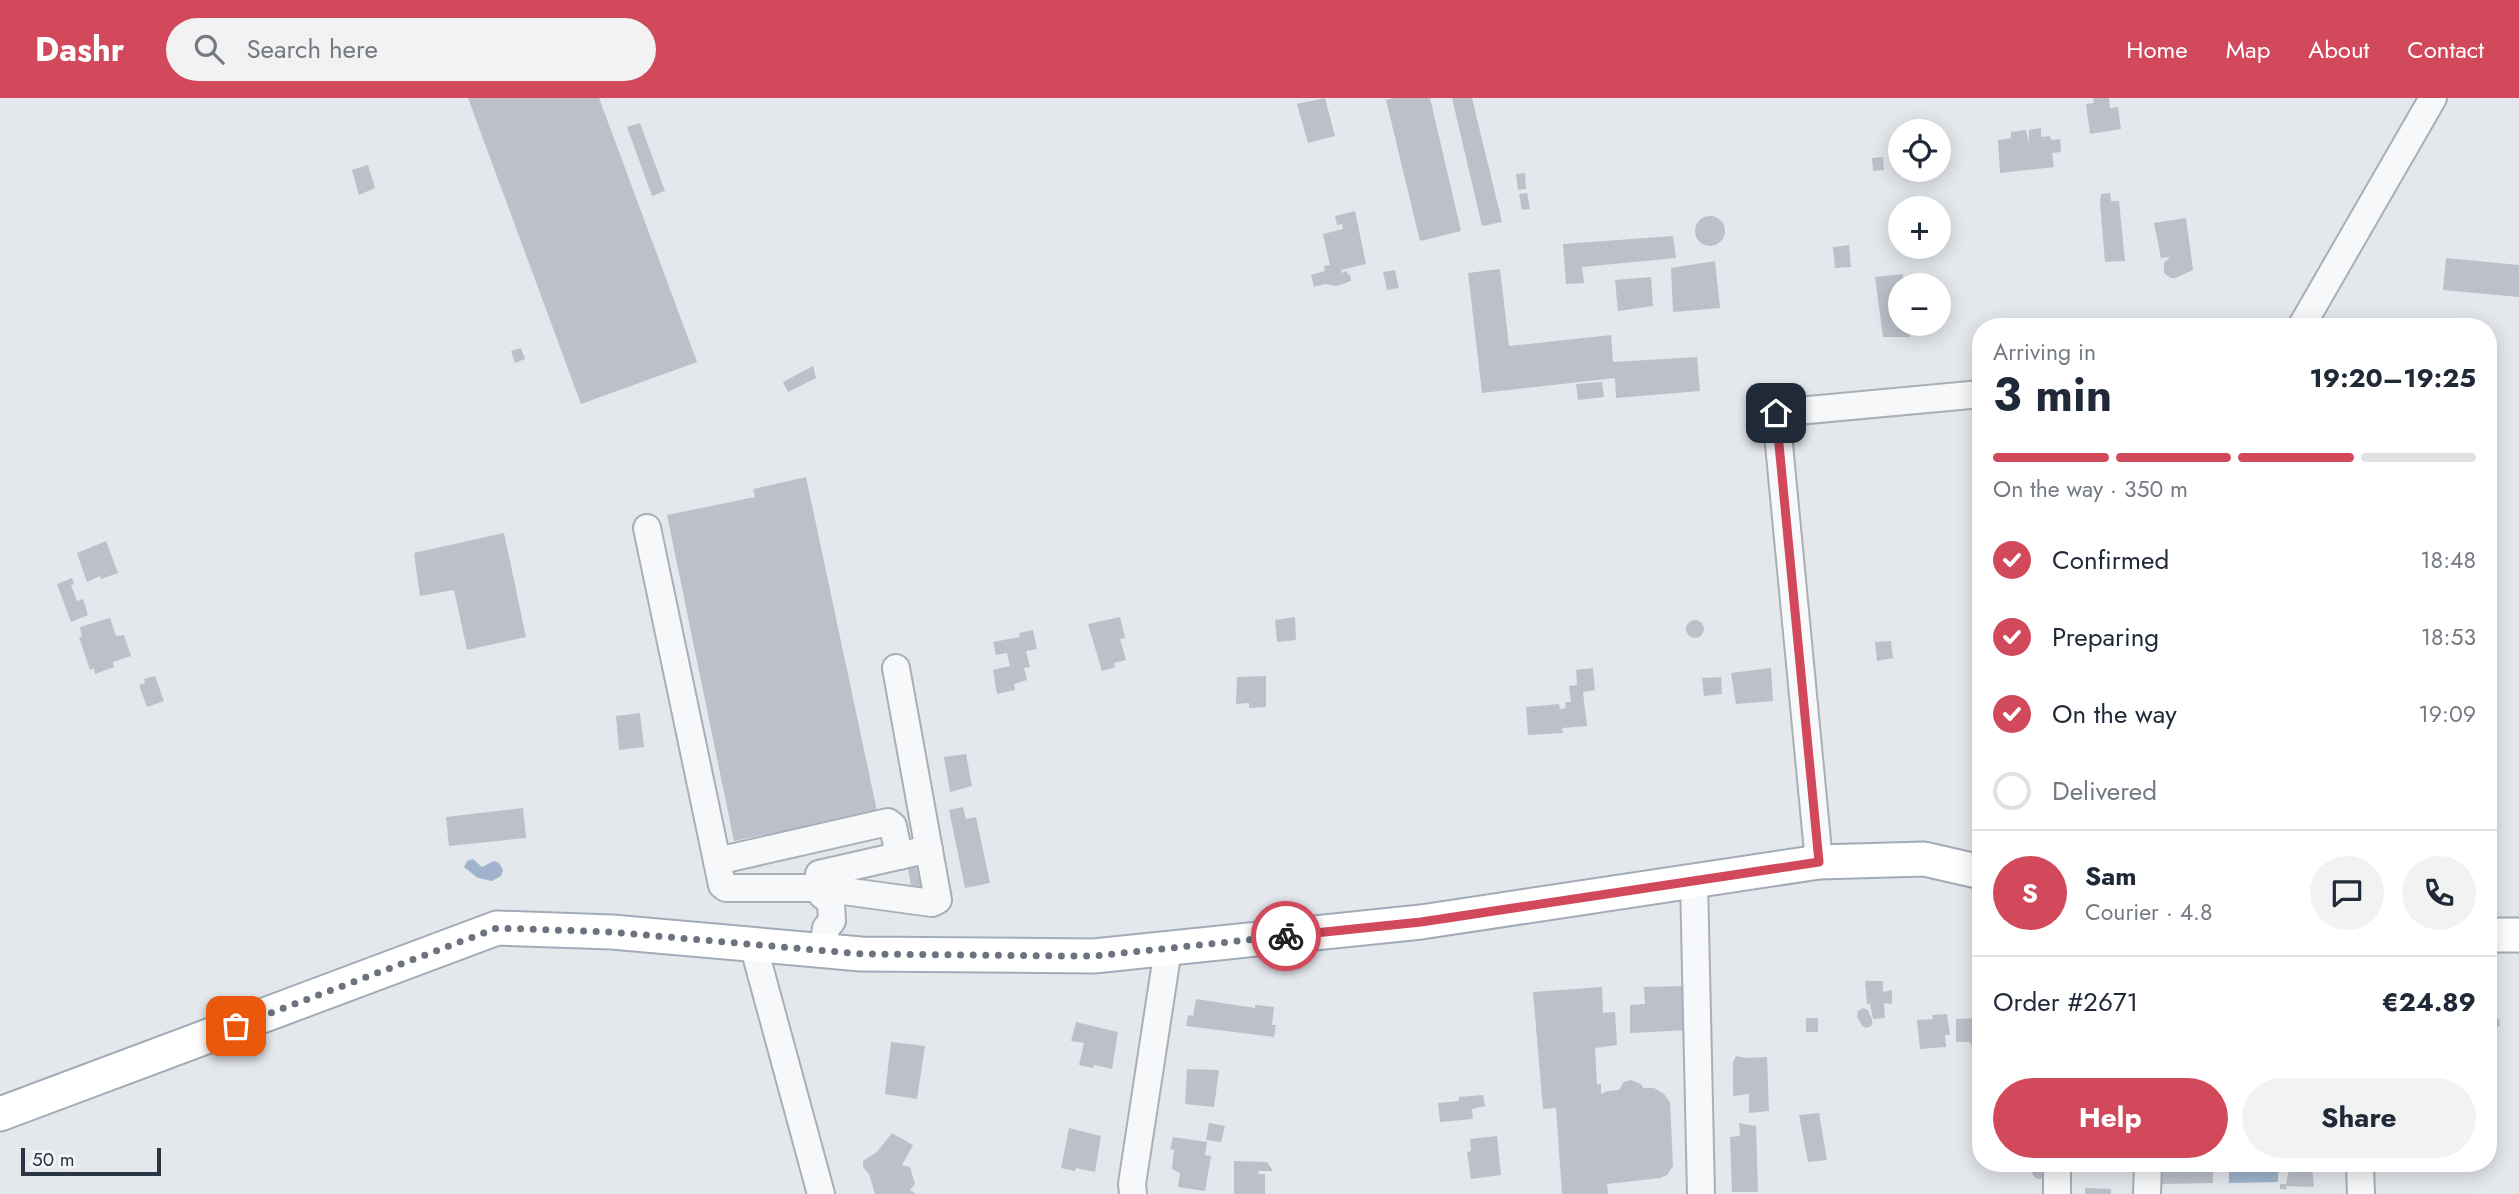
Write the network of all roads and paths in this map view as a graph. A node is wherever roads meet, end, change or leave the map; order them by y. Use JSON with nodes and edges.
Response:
{"nodes":[{"id":1,"x":2433,"y":98,"type":"edge"},
{"id":2,"x":2306,"y":318,"type":"edge"},
{"id":3,"x":1972,"y":395,"type":"edge"},
{"id":4,"x":647,"y":528,"type":"dead end"},
{"id":5,"x":896,"y":668,"type":"dead end"},
{"id":6,"x":811,"y":841,"type":"junction"},
{"id":7,"x":929,"y":849,"type":"junction"},
{"id":8,"x":899,"y":856,"type":"junction"},
{"id":9,"x":717,"y":861,"type":"junction"},
{"id":10,"x":1819,"y":862,"type":"junction"},
{"id":11,"x":1972,"y":870,"type":"edge"},
{"id":12,"x":1694,"y":881,"type":"junction"},
{"id":13,"x":821,"y":886,"type":"junction"},
{"id":14,"x":2497,"y":934,"type":"edge"},
{"id":15,"x":2519,"y":935,"type":"edge"},
{"id":16,"x":824,"y":939,"type":"junction"},
{"id":17,"x":753,"y":944,"type":"junction"},
{"id":18,"x":1168,"y":948,"type":"junction"},
{"id":19,"x":0,"y":1114,"type":"edge"},
{"id":20,"x":2057,"y":1172,"type":"edge"},
{"id":21,"x":2148,"y":1172,"type":"edge"},
{"id":22,"x":2360,"y":1172,"type":"edge"},
{"id":23,"x":821,"y":1194,"type":"edge"},
{"id":24,"x":1133,"y":1194,"type":"edge"},
{"id":25,"x":1702,"y":1194,"type":"edge"},
{"id":26,"x":2057,"y":1194,"type":"edge"},
{"id":27,"x":2147,"y":1194,"type":"edge"},
{"id":28,"x":2361,"y":1194,"type":"edge"}],
"edges":[{"from":1,"to":2,"type":"street"},
{"from":3,"to":10,"type":"street"},
{"from":4,"to":9,"type":"street"},
{"from":5,"to":7,"type":"street"},
{"from":6,"to":8,"type":"street"},
{"from":6,"to":9,"type":"street"},
{"from":6,"to":13,"type":"street"},
{"from":7,"to":8,"type":"street"},
{"from":7,"to":13,"type":"street"},
{"from":8,"to":13,"type":"street"},
{"from":9,"to":13,"type":"street"},
{"from":10,"to":11,"type":"main road"},
{"from":10,"to":12,"type":"main road"},
{"from":12,"to":18,"type":"main road"},
{"from":12,"to":25,"type":"street"},
{"from":13,"to":16,"type":"street"},
{"from":14,"to":15,"type":"main road"},
{"from":16,"to":17,"type":"main road"},
{"from":16,"to":18,"type":"main road"},
{"from":17,"to":19,"type":"main road"},
{"from":17,"to":23,"type":"street"},
{"from":18,"to":24,"type":"street"},
{"from":20,"to":26,"type":"street"},
{"from":21,"to":27,"type":"street"},
{"from":22,"to":28,"type":"street"}]}
